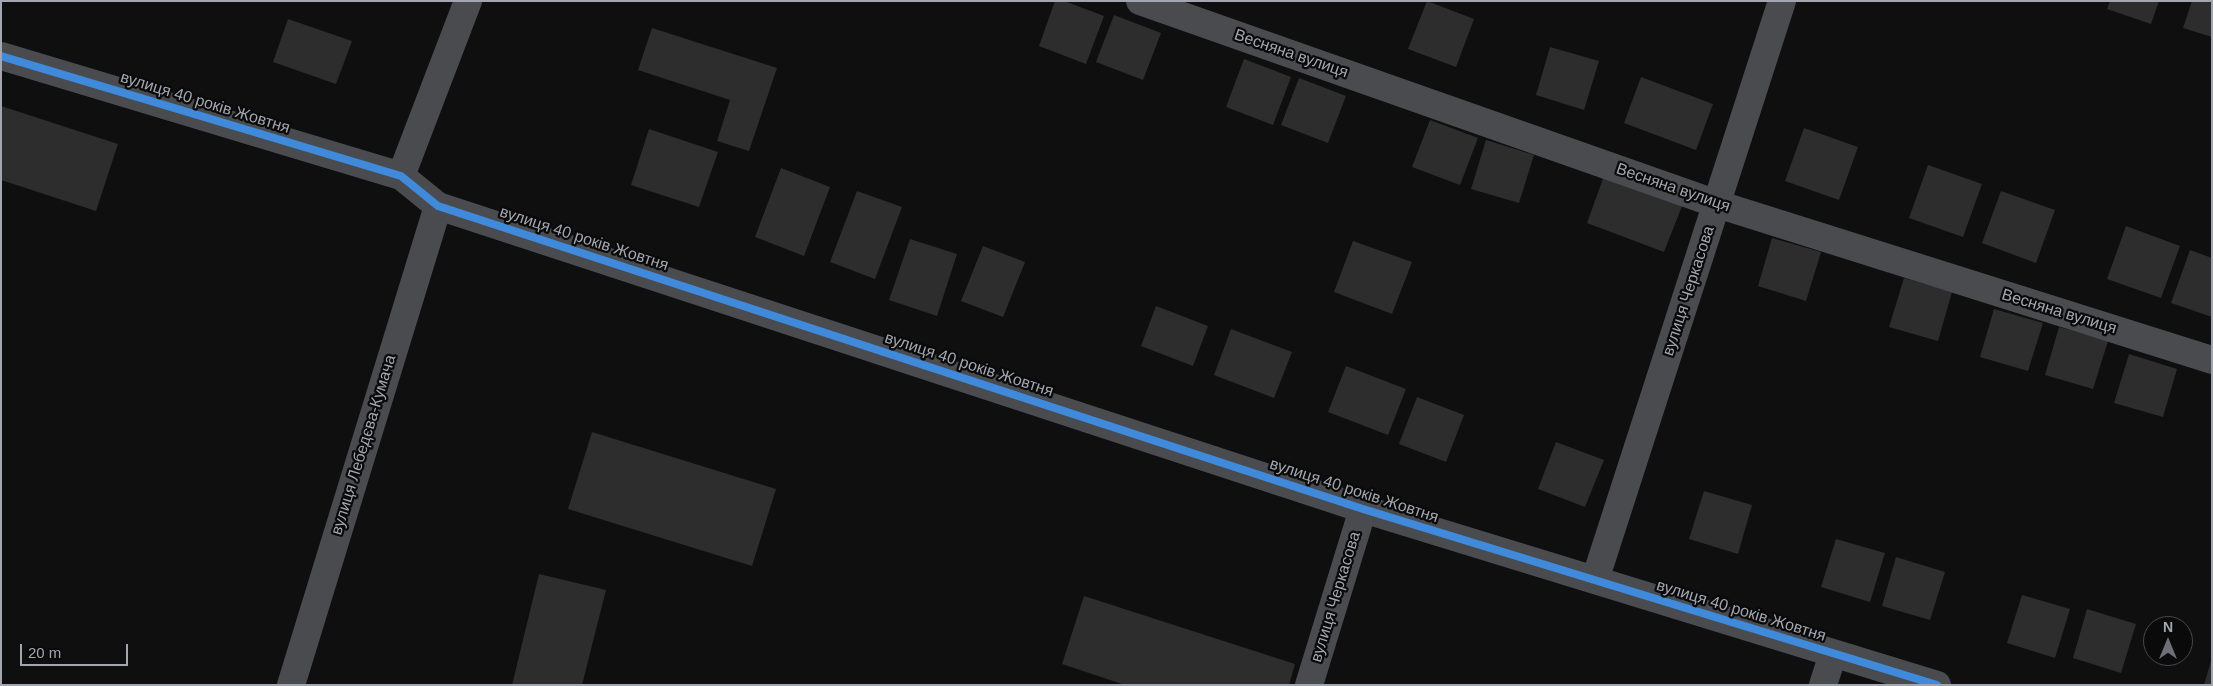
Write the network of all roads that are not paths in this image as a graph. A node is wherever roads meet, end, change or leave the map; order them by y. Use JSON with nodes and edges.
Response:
{"nodes":[{"id":1,"x":468,"y":1,"type":"edge"},
{"id":2,"x":1140,"y":1,"type":"edge"},
{"id":3,"x":1782,"y":1,"type":"edge"},
{"id":4,"x":1,"y":56,"type":"edge"},
{"id":5,"x":401,"y":176,"type":"junction"},
{"id":6,"x":1717,"y":204,"type":"junction"},
{"id":7,"x":438,"y":206,"type":"junction"},
{"id":8,"x":2212,"y":360,"type":"edge"},
{"id":9,"x":1363,"y":509,"type":"junction"},
{"id":10,"x":1594,"y":580,"type":"junction"},
{"id":11,"x":1833,"y":654,"type":"junction"},
{"id":12,"x":291,"y":685,"type":"edge"},
{"id":13,"x":1309,"y":685,"type":"edge"},
{"id":14,"x":1823,"y":685,"type":"edge"},
{"id":15,"x":1937,"y":685,"type":"edge"}],
"edges":[{"from":1,"to":5,"type":"street"},
{"from":2,"to":6,"type":"street","name":"Весняна вулиця"},
{"from":3,"to":6,"type":"street","name":"вулиця Черкасова"},
{"from":4,"to":5,"type":"street","name":"вулиця 40 років Жовтня"},
{"from":5,"to":7,"type":"street","name":"вулиця 40 років Жовтня"},
{"from":6,"to":8,"type":"street","name":"Весняна вулиця"},
{"from":6,"to":10,"type":"street","name":"вулиця Черкасова"},
{"from":7,"to":9,"type":"street","name":"вулиця 40 років Жовтня"},
{"from":7,"to":12,"type":"street","name":"вулиця Лебедєва-Кумача"},
{"from":9,"to":10,"type":"street","name":"вулиця 40 років Жовтня"},
{"from":9,"to":13,"type":"street","name":"вулиця Черкасова"},
{"from":10,"to":11,"type":"street","name":"вулиця 40 років Жовтня"},
{"from":11,"to":14,"type":"street"},
{"from":11,"to":15,"type":"street","name":"вулиця 40 років Жовтня"}]}
